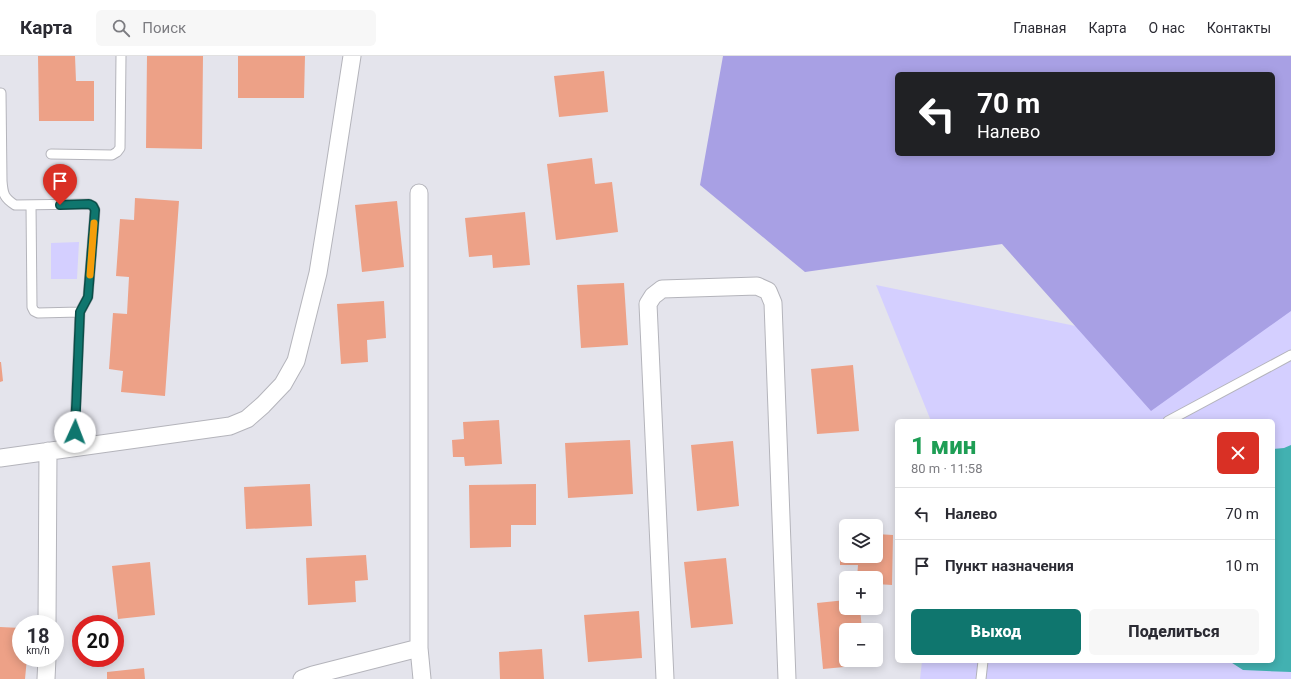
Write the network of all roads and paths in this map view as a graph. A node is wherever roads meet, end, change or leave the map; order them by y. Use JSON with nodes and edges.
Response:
{"nodes":[{"id":1,"x":121,"y":56,"type":"edge"},
{"id":2,"x":352,"y":56,"type":"edge"},
{"id":3,"x":1,"y":93,"type":"edge"},
{"id":4,"x":51,"y":154,"type":"dead end"},
{"id":5,"x":419,"y":193,"type":"dead end"},
{"id":6,"x":31,"y":205,"type":"junction"},
{"id":7,"x":80,"y":312,"type":"junction"},
{"id":8,"x":1291,"y":355,"type":"edge"},
{"id":9,"x":1172,"y":419,"type":"edge"},
{"id":10,"x":74,"y":447,"type":"junction"},
{"id":11,"x":48,"y":451,"type":"junction"},
{"id":12,"x":0,"y":458,"type":"edge"},
{"id":13,"x":47,"y":615,"type":"edge"},
{"id":14,"x":419,"y":648,"type":"junction"},
{"id":15,"x":983,"y":663,"type":"edge"},
{"id":16,"x":46,"y":667,"type":"edge"},
{"id":17,"x":46,"y":679,"type":"edge"},
{"id":18,"x":302,"y":679,"type":"edge"},
{"id":19,"x":422,"y":679,"type":"edge"},
{"id":20,"x":665,"y":679,"type":"edge"},
{"id":21,"x":788,"y":679,"type":"edge"},
{"id":22,"x":981,"y":679,"type":"edge"}],
"edges":[{"from":1,"to":4,"type":"lane"},
{"from":2,"to":10,"type":"street"},
{"from":3,"to":6,"type":"lane"},
{"from":5,"to":14,"type":"street"},
{"from":6,"to":7,"type":"lane"},
{"from":6,"to":7,"type":"lane"},
{"from":7,"to":10,"type":"lane"},
{"from":8,"to":9,"type":"lane"},
{"from":10,"to":11,"type":"street"},
{"from":11,"to":12,"type":"street"},
{"from":11,"to":13,"type":"street"},
{"from":14,"to":18,"type":"street"},
{"from":14,"to":19,"type":"street"},
{"from":15,"to":22,"type":"lane"},
{"from":16,"to":17,"type":"street"},
{"from":20,"to":21,"type":"street"}]}
